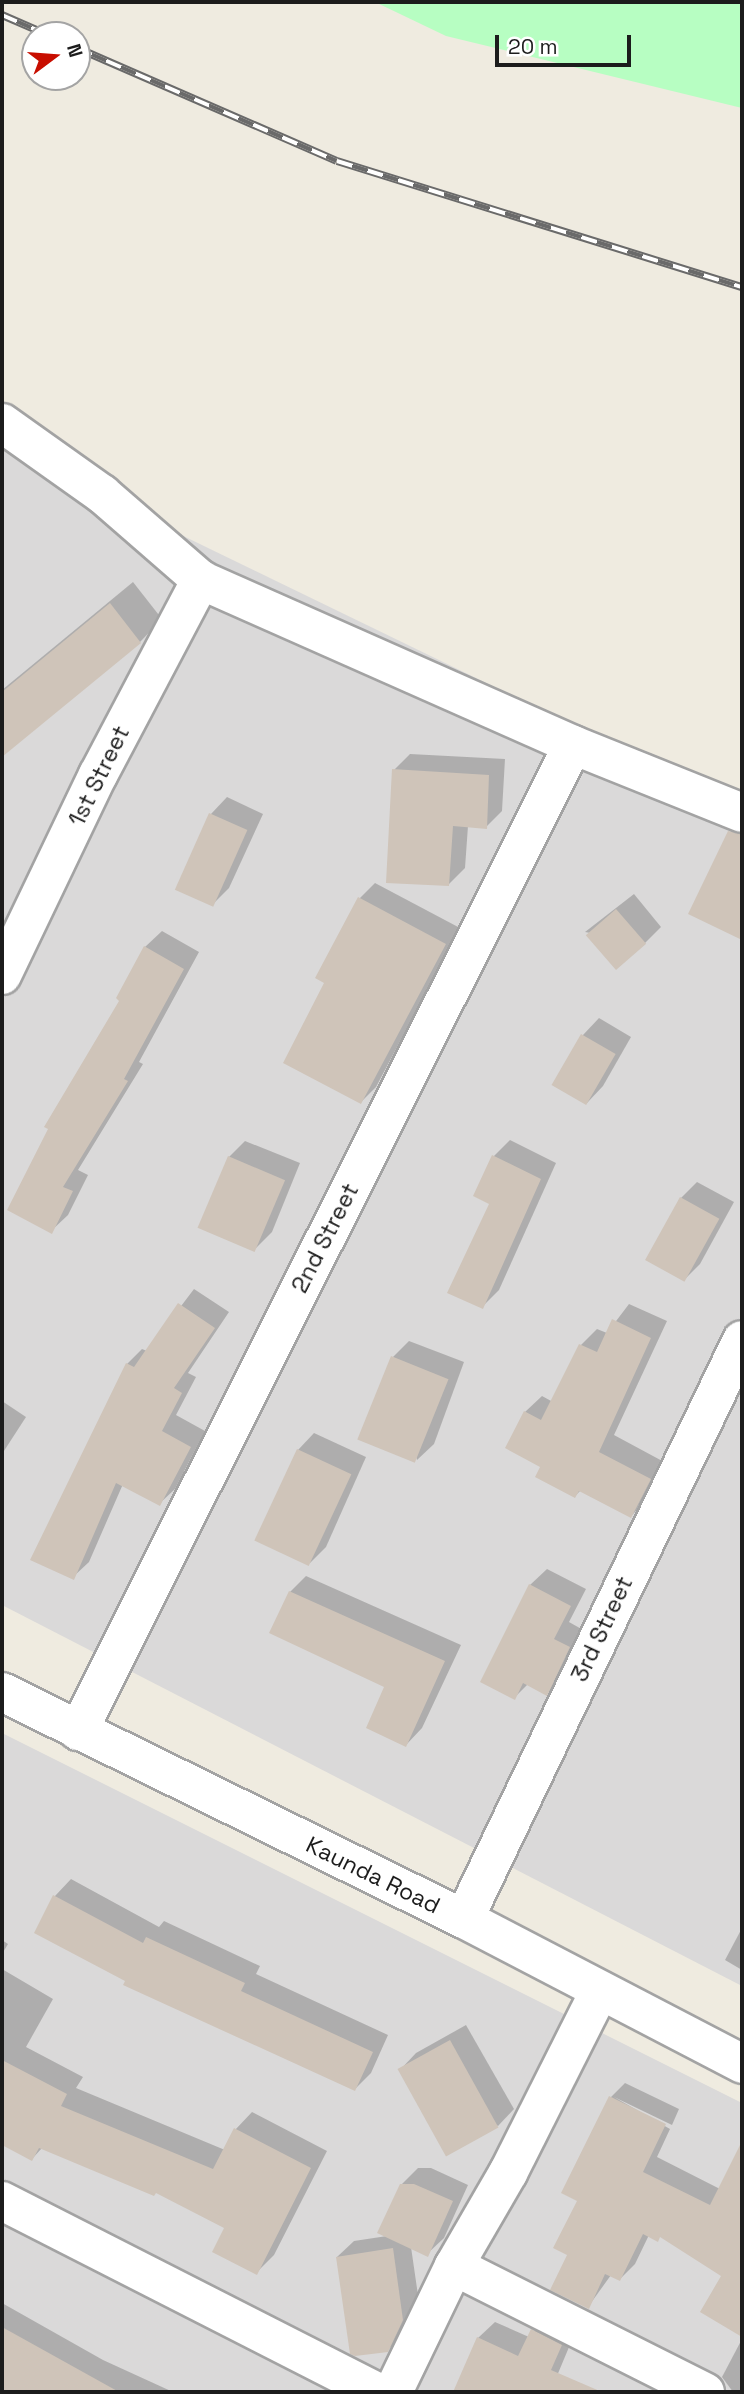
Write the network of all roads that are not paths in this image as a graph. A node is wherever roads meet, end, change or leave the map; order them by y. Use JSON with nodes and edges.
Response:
{"nodes":[{"id":1,"x":2,"y":423,"type":"edge"},
{"id":2,"x":201,"y":580,"type":"junction"},
{"id":3,"x":573,"y":745,"type":"junction"},
{"id":4,"x":742,"y":813,"type":"edge"},
{"id":5,"x":2,"y":975,"type":"edge"},
{"id":6,"x":742,"y":1340,"type":"edge"},
{"id":7,"x":2,"y":1692,"type":"edge"},
{"id":8,"x":78,"y":1731,"type":"junction"},
{"id":9,"x":464,"y":1919,"type":"junction"},
{"id":10,"x":599,"y":1992,"type":"junction"},
{"id":11,"x":742,"y":2064,"type":"edge"},
{"id":12,"x":2,"y":2201,"type":"edge"},
{"id":13,"x":454,"y":2266,"type":"junction"},
{"id":14,"x":377,"y":2392,"type":"edge"},
{"id":15,"x":393,"y":2392,"type":"edge"},
{"id":16,"x":705,"y":2392,"type":"edge"}],
"edges":[{"from":1,"to":2,"type":"street"},
{"from":2,"to":3,"type":"street"},
{"from":2,"to":5,"type":"street","name":"1st Street"},
{"from":3,"to":4,"type":"street"},
{"from":3,"to":8,"type":"street","name":"2nd Street"},
{"from":6,"to":9,"type":"street","name":"3rd Street"},
{"from":7,"to":8,"type":"street","name":"Kaunda Road"},
{"from":8,"to":9,"type":"street","name":"Kaunda Road"},
{"from":9,"to":10,"type":"street","name":"Kaunda Road"},
{"from":10,"to":11,"type":"street","name":"Kaunda Road"},
{"from":10,"to":13,"type":"street"},
{"from":12,"to":14,"type":"street"},
{"from":13,"to":15,"type":"street"},
{"from":13,"to":16,"type":"street"}]}
